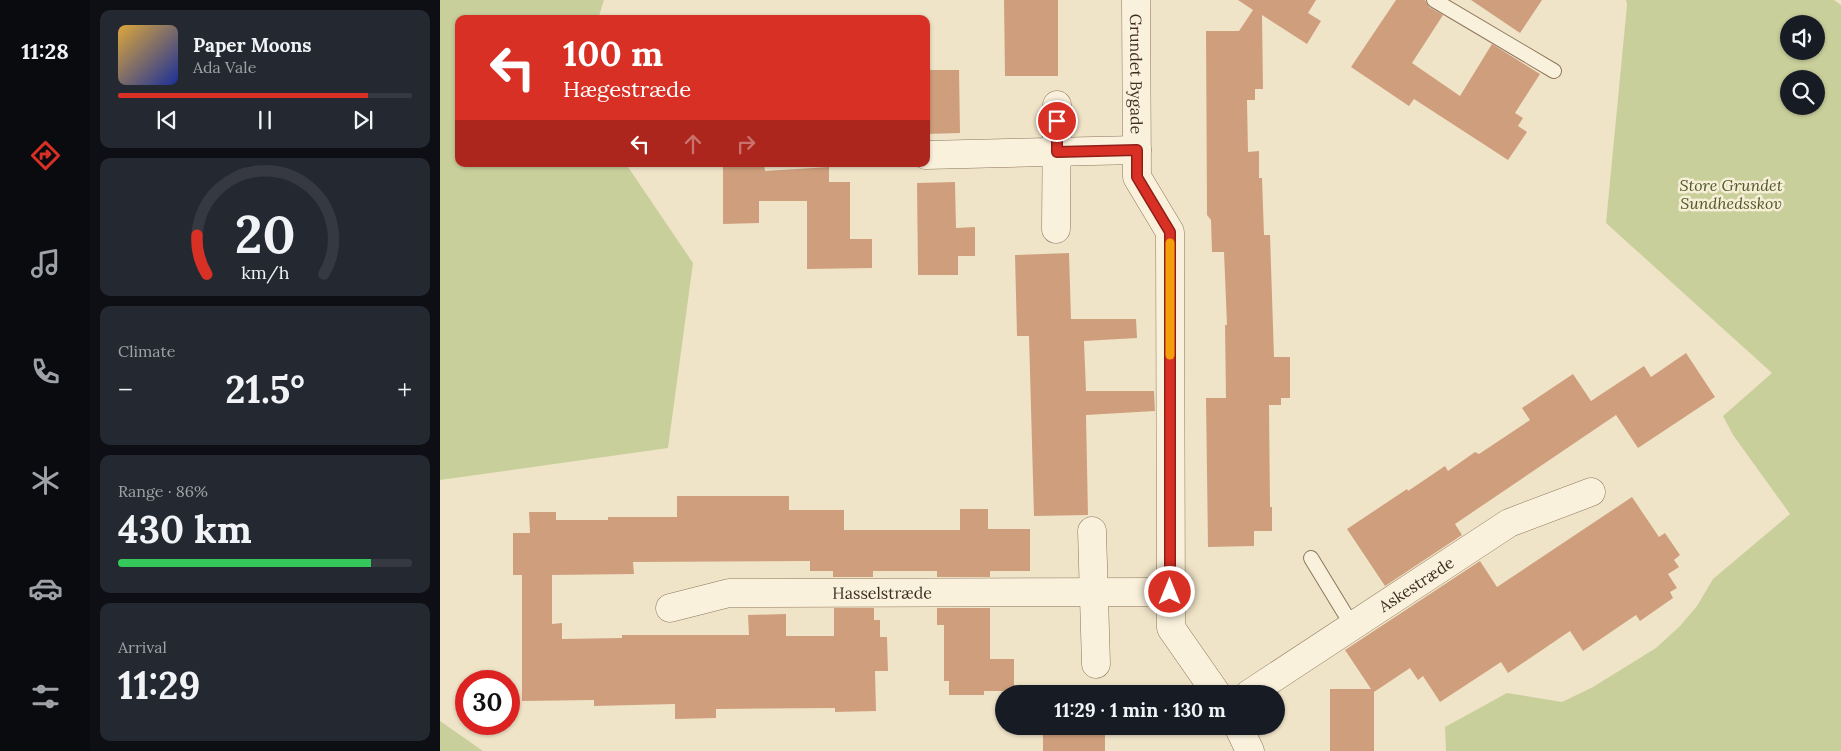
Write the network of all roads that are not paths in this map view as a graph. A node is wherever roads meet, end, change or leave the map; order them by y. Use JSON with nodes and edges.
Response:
{"nodes":[{"id":1,"x":1136,"y":0,"type":"edge"},
{"id":2,"x":1434,"y":0,"type":"edge"},
{"id":3,"x":1554,"y":71,"type":"dead end"},
{"id":4,"x":1057,"y":105,"type":"dead end"},
{"id":5,"x":1137,"y":150,"type":"junction"},
{"id":6,"x":1057,"y":152,"type":"junction"},
{"id":7,"x":930,"y":155,"type":"edge"},
{"id":8,"x":1056,"y":229,"type":"dead end"},
{"id":9,"x":1591,"y":492,"type":"dead end"},
{"id":10,"x":1092,"y":531,"type":"dead end"},
{"id":11,"x":1311,"y":558,"type":"dead end"},
{"id":12,"x":1094,"y":592,"type":"junction"},
{"id":13,"x":1170,"y":592,"type":"junction"},
{"id":14,"x":670,"y":608,"type":"dead end"},
{"id":15,"x":1353,"y":627,"type":"junction"},
{"id":16,"x":1096,"y":664,"type":"dead end"},
{"id":17,"x":1211,"y":685,"type":"edge"},
{"id":18,"x":1263,"y":685,"type":"edge"},
{"id":19,"x":1242,"y":735,"type":"edge"},
{"id":20,"x":1250,"y":751,"type":"edge"}],
"edges":[{"from":1,"to":5,"type":"street","name":"Grundet Bygade"},
{"from":2,"to":3,"type":"lane"},
{"from":4,"to":6,"type":"street"},
{"from":5,"to":6,"type":"street"},
{"from":5,"to":13,"type":"street","name":"Grundet Bygade"},
{"from":6,"to":7,"type":"street"},
{"from":6,"to":8,"type":"street"},
{"from":9,"to":15,"type":"street","name":"Askestræde"},
{"from":10,"to":12,"type":"street"},
{"from":11,"to":15,"type":"lane"},
{"from":12,"to":13,"type":"street","name":"Hasselstræde"},
{"from":12,"to":14,"type":"street","name":"Hasselstræde"},
{"from":12,"to":16,"type":"street"},
{"from":13,"to":17,"type":"street","name":"Grundet Bygade"},
{"from":15,"to":18,"type":"street","name":"Askestræde"},
{"from":19,"to":20,"type":"street"}]}
